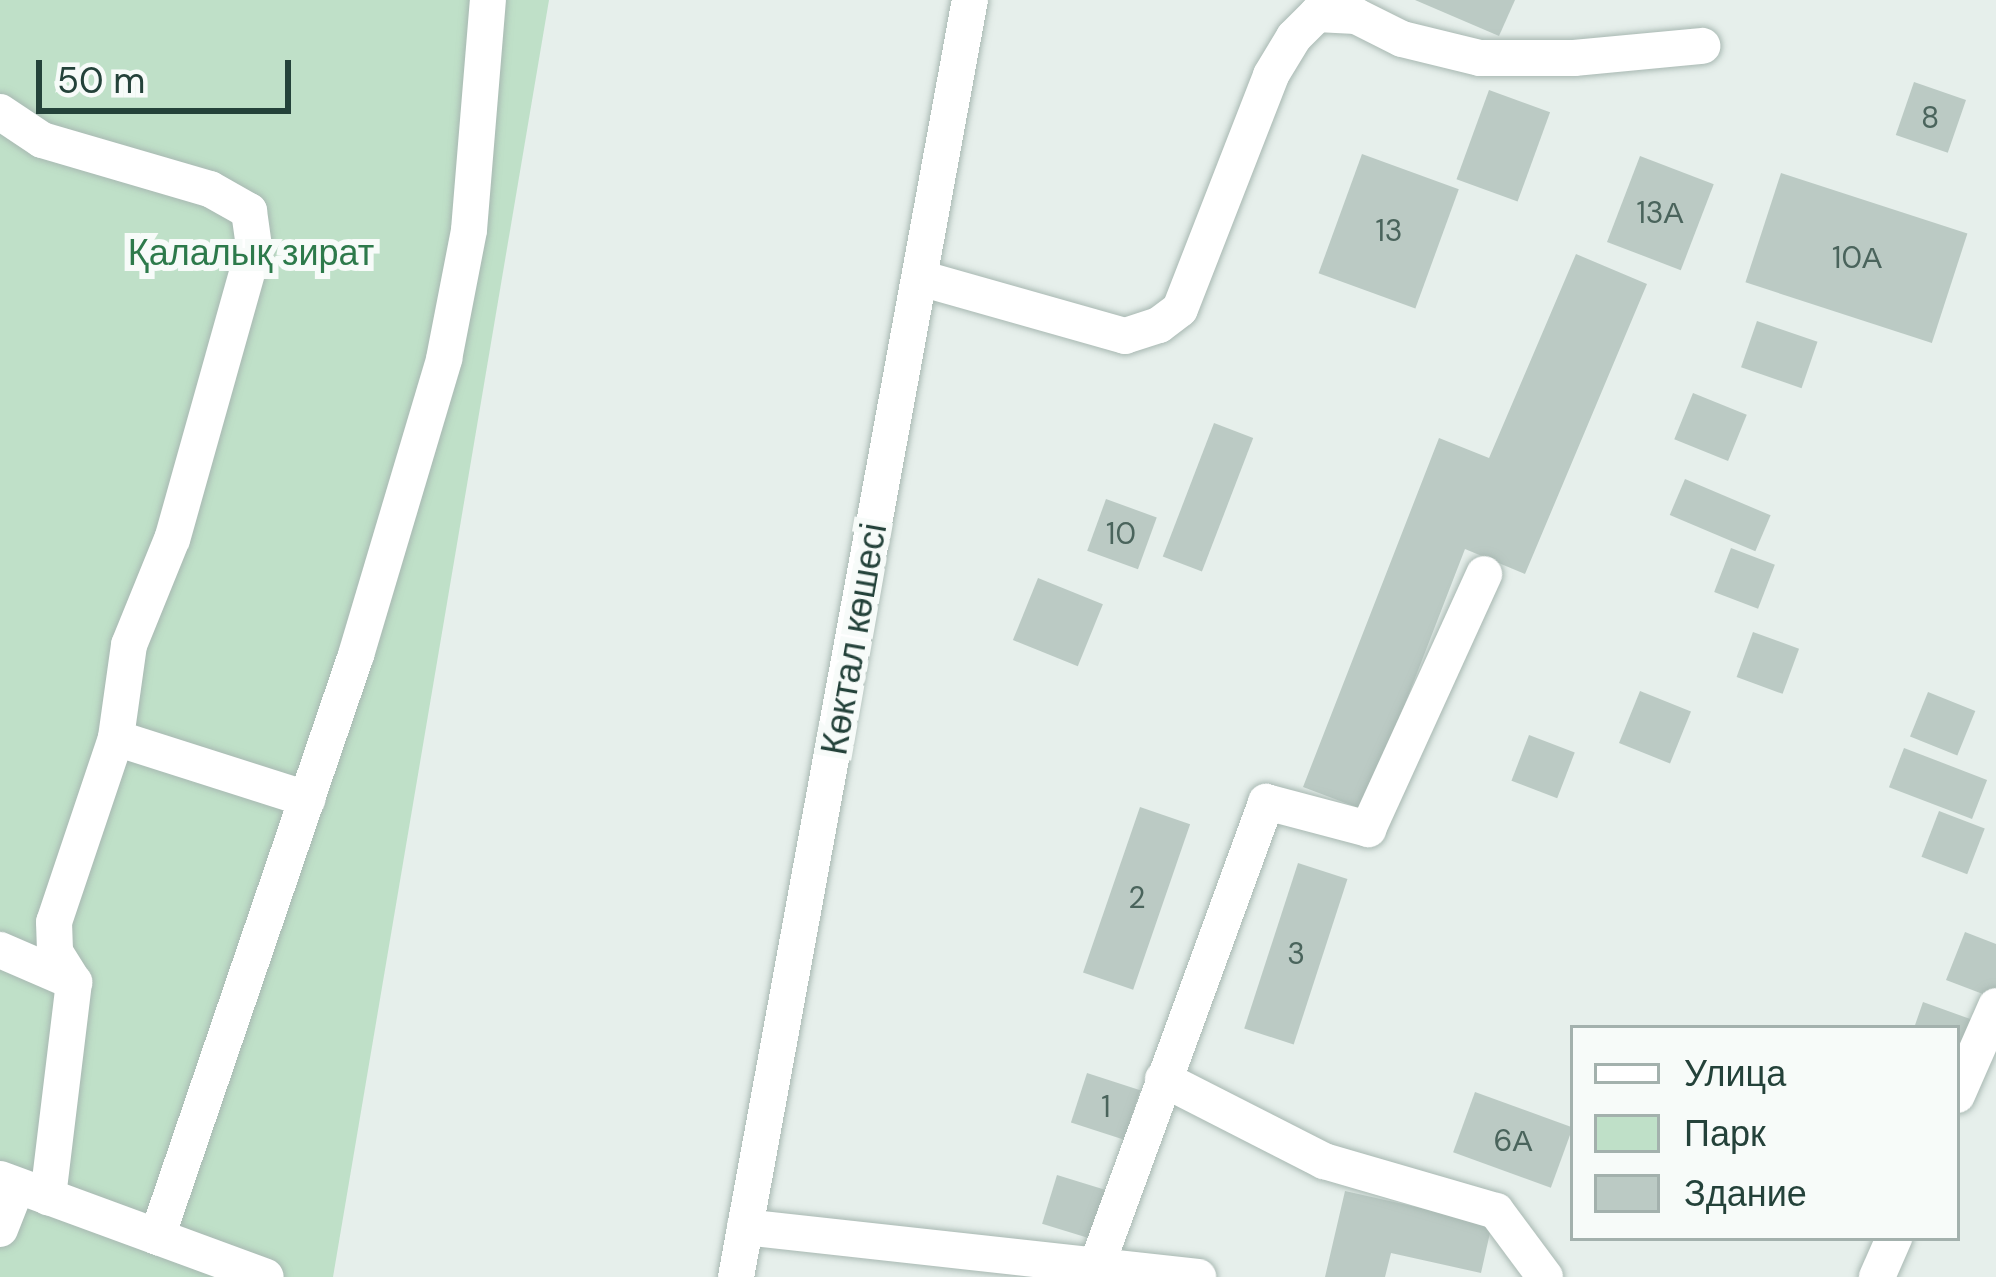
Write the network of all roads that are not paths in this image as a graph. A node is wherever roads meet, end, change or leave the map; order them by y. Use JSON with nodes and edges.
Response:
{"nodes":[{"id":1,"x":488,"y":0,"type":"edge"},
{"id":2,"x":970,"y":0,"type":"edge"},
{"id":3,"x":1702,"y":46,"type":"dead end"},
{"id":4,"x":0,"y":112,"type":"edge"},
{"id":5,"x":920,"y":278,"type":"junction"},
{"id":6,"x":1484,"y":574,"type":"dead end"},
{"id":7,"x":116,"y":738,"type":"junction"},
{"id":8,"x":307,"y":799,"type":"junction"},
{"id":9,"x":0,"y":950,"type":"edge"},
{"id":10,"x":74,"y":982,"type":"junction"},
{"id":11,"x":1996,"y":1006,"type":"edge"},
{"id":12,"x":1163,"y":1079,"type":"junction"},
{"id":13,"x":1960,"y":1088,"type":"edge"},
{"id":14,"x":22,"y":1187,"type":"edge"},
{"id":15,"x":745,"y":1228,"type":"junction"},
{"id":16,"x":0,"y":1229,"type":"edge"},
{"id":17,"x":157,"y":1237,"type":"junction"},
{"id":18,"x":1893,"y":1241,"type":"edge"},
{"id":19,"x":1098,"y":1262,"type":"junction"},
{"id":20,"x":266,"y":1277,"type":"edge"},
{"id":21,"x":736,"y":1277,"type":"edge"},
{"id":22,"x":1198,"y":1277,"type":"edge"},
{"id":23,"x":1545,"y":1277,"type":"edge"},
{"id":24,"x":1877,"y":1277,"type":"edge"}],
"edges":[{"from":1,"to":8,"type":"street"},
{"from":2,"to":5,"type":"street","name":"Көктал көшесі"},
{"from":3,"to":5,"type":"street"},
{"from":4,"to":7,"type":"street"},
{"from":5,"to":15,"type":"street","name":"Көктал көшесі"},
{"from":6,"to":12,"type":"street"},
{"from":7,"to":8,"type":"street"},
{"from":7,"to":10,"type":"street"},
{"from":8,"to":17,"type":"street"},
{"from":9,"to":10,"type":"street"},
{"from":10,"to":14,"type":"street"},
{"from":11,"to":13,"type":"street"},
{"from":12,"to":19,"type":"street"},
{"from":12,"to":23,"type":"street"},
{"from":14,"to":16,"type":"street"},
{"from":14,"to":17,"type":"street"},
{"from":15,"to":19,"type":"street"},
{"from":15,"to":21,"type":"street","name":"Көктал көшесі"},
{"from":17,"to":20,"type":"street"},
{"from":18,"to":24,"type":"street"},
{"from":19,"to":22,"type":"street"}]}
